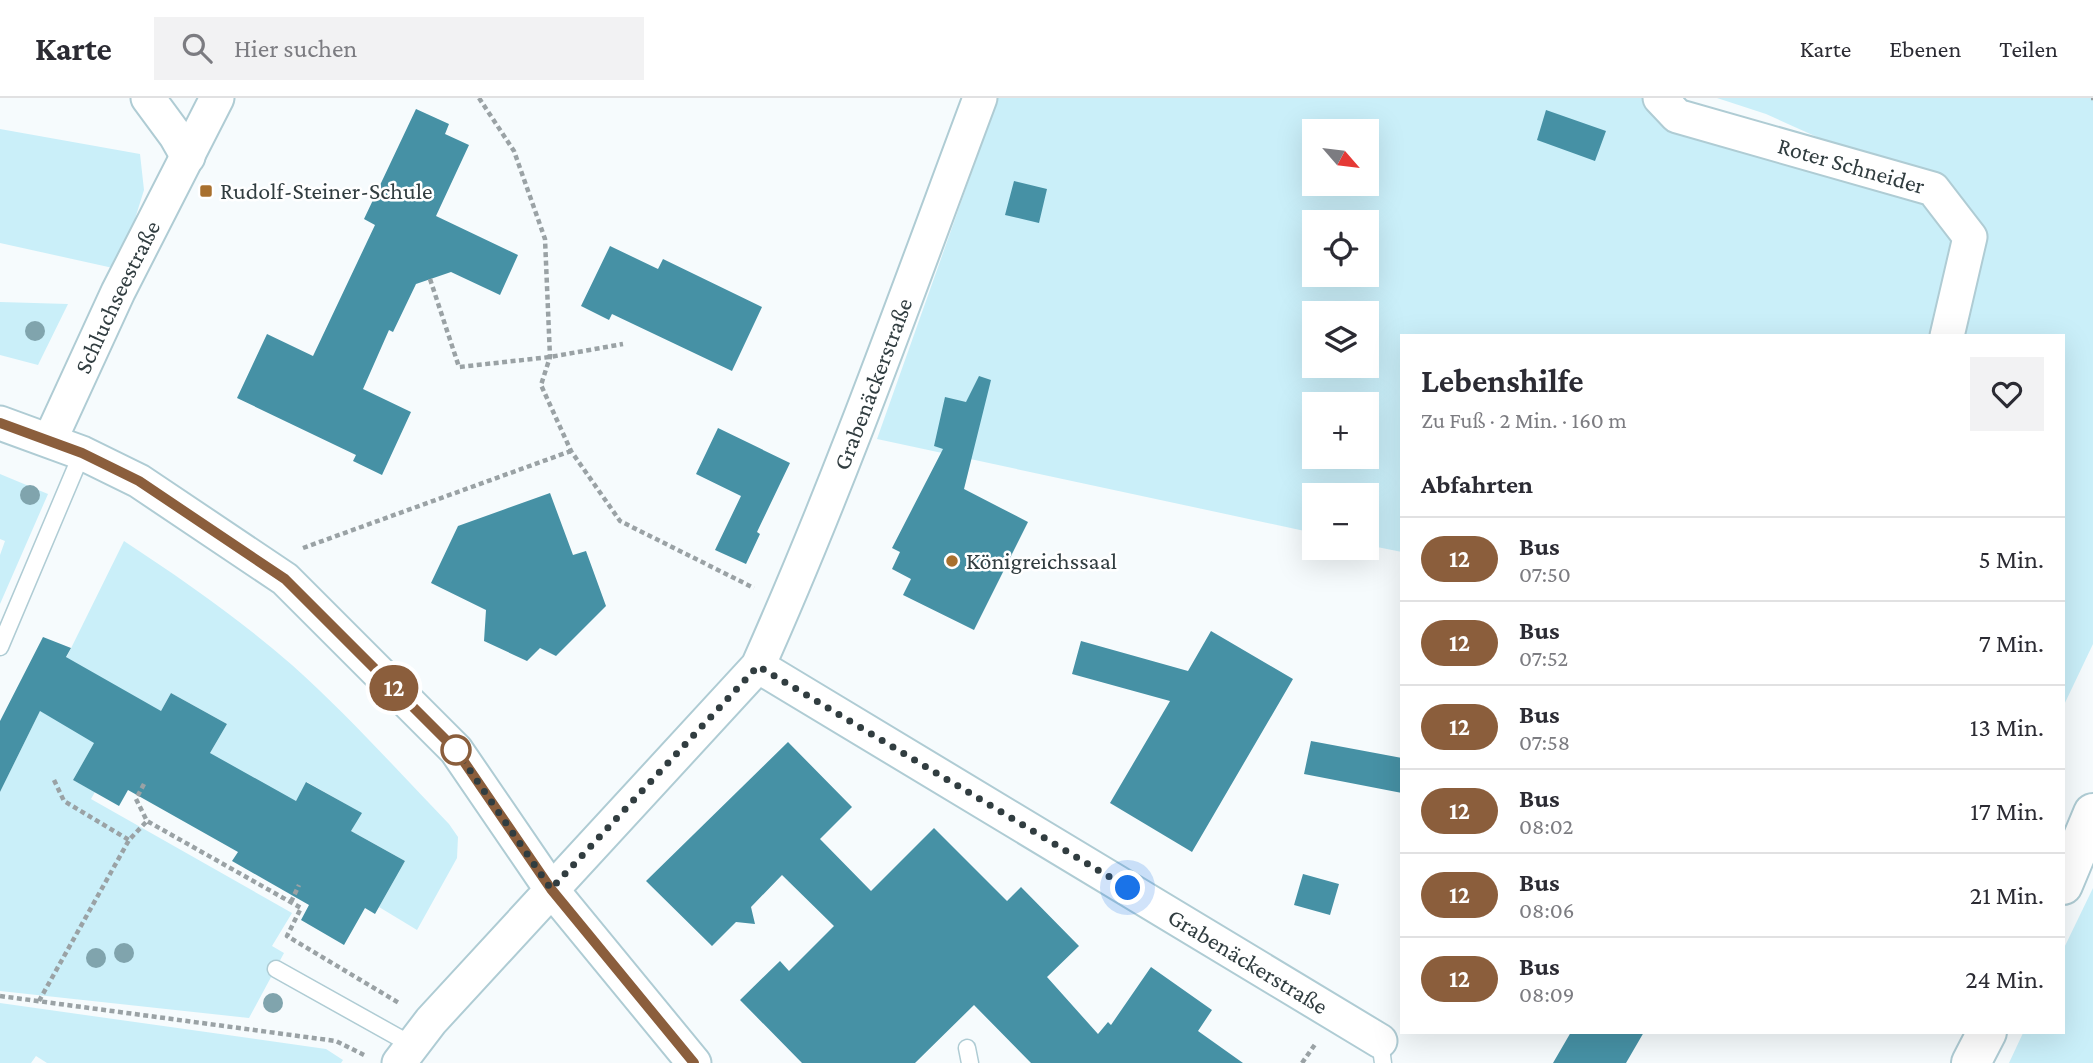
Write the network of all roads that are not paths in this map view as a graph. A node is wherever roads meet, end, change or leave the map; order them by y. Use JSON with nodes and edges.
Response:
{"nodes":[{"id":1,"x":148,"y":98,"type":"edge"},
{"id":2,"x":217,"y":98,"type":"edge"},
{"id":3,"x":979,"y":98,"type":"edge"},
{"id":4,"x":1660,"y":98,"type":"edge"},
{"id":5,"x":188,"y":157,"type":"junction"},
{"id":6,"x":1947,"y":334,"type":"edge"},
{"id":7,"x":0,"y":423,"type":"edge"},
{"id":8,"x":50,"y":440,"type":"junction"},
{"id":9,"x":82,"y":453,"type":"junction"},
{"id":10,"x":0,"y":648,"type":"edge"},
{"id":11,"x":758,"y":666,"type":"junction"},
{"id":12,"x":2093,"y":813,"type":"edge"},
{"id":13,"x":2065,"y":880,"type":"edge"},
{"id":14,"x":551,"y":889,"type":"junction"},
{"id":15,"x":276,"y":968,"type":"dead end"},
{"id":16,"x":1986,"y":1034,"type":"edge"},
{"id":17,"x":402,"y":1047,"type":"edge"},
{"id":18,"x":1382,"y":1052,"type":"edge"},
{"id":19,"x":694,"y":1063,"type":"edge"},
{"id":20,"x":1971,"y":1063,"type":"edge"}],
"edges":[{"from":1,"to":5,"type":"street"},
{"from":2,"to":5,"type":"street","name":"Schluchseestraße"},
{"from":3,"to":11,"type":"street","name":"Grabenäckerstraße"},
{"from":4,"to":6,"type":"street","name":"Roter Schneider"},
{"from":5,"to":8,"type":"street","name":"Schluchseestraße"},
{"from":7,"to":8,"type":"street"},
{"from":8,"to":9,"type":"street"},
{"from":9,"to":10,"type":"lane"},
{"from":9,"to":14,"type":"street"},
{"from":11,"to":14,"type":"street","name":"Grabenäckerstraße"},
{"from":11,"to":18,"type":"street","name":"Grabenäckerstraße"},
{"from":12,"to":13,"type":"main road"},
{"from":14,"to":17,"type":"street","name":"Grabenäckerstraße"},
{"from":14,"to":19,"type":"street"},
{"from":15,"to":17,"type":"lane"},
{"from":16,"to":20,"type":"main road"}]}
